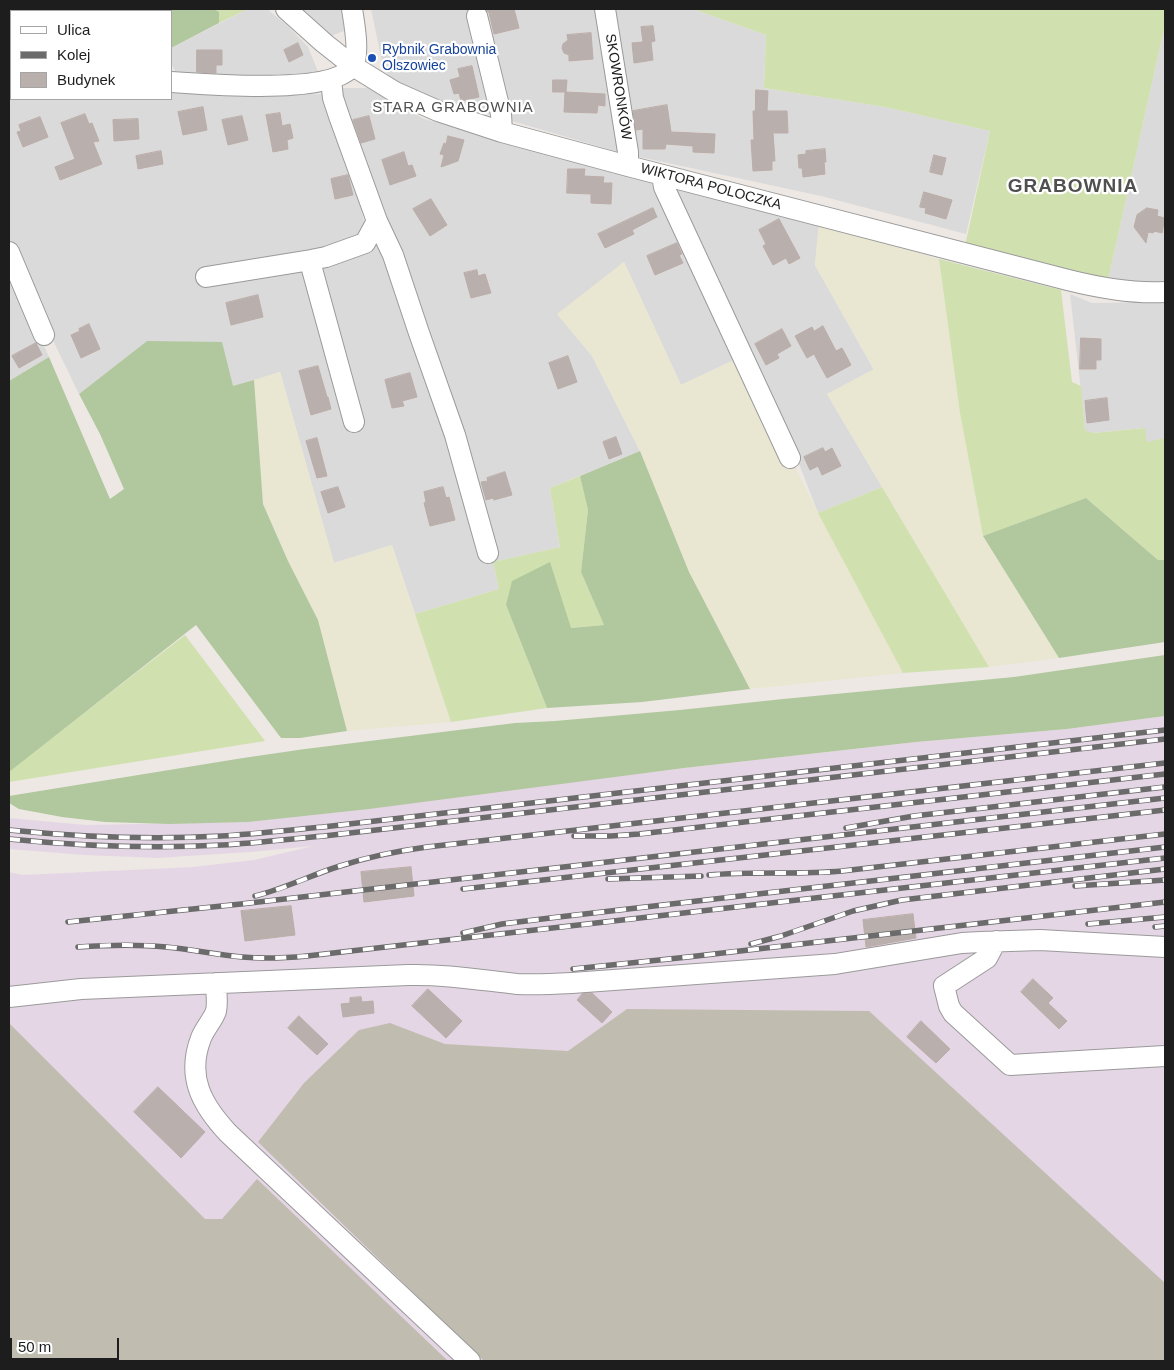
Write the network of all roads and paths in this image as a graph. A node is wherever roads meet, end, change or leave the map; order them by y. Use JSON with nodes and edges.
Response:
{"nodes":[{"id":1,"x":286,"y":9,"type":"edge"},
{"id":2,"x":352,"y":9,"type":"edge"},
{"id":3,"x":604,"y":9,"type":"edge"},
{"id":4,"x":477,"y":16,"type":"dead end"},
{"id":5,"x":353,"y":66,"type":"junction"},
{"id":6,"x":331,"y":80,"type":"junction"},
{"id":7,"x":172,"y":82,"type":"edge"},
{"id":8,"x":502,"y":132,"type":"junction"},
{"id":9,"x":628,"y":166,"type":"junction"},
{"id":10,"x":662,"y":175,"type":"junction"},
{"id":11,"x":377,"y":222,"type":"junction"},
{"id":12,"x":9,"y":252,"type":"edge"},
{"id":13,"x":311,"y":260,"type":"junction"},
{"id":14,"x":206,"y":277,"type":"dead end"},
{"id":15,"x":1165,"y":292,"type":"edge"},
{"id":16,"x":44,"y":334,"type":"dead end"},
{"id":17,"x":354,"y":422,"type":"dead end"},
{"id":18,"x":790,"y":458,"type":"dead end"},
{"id":19,"x":488,"y":552,"type":"dead end"},
{"id":20,"x":996,"y":941,"type":"junction"},
{"id":21,"x":1165,"y":948,"type":"edge"},
{"id":22,"x":216,"y":983,"type":"junction"},
{"id":23,"x":9,"y":997,"type":"edge"},
{"id":24,"x":1165,"y":1056,"type":"edge"},
{"id":25,"x":470,"y":1361,"type":"edge"}],
"edges":[{"from":1,"to":5,"type":"street","name":"WIKTORA POLOCZKA"},
{"from":2,"to":5,"type":"street"},
{"from":3,"to":9,"type":"street","name":"SKOWRONKÓW"},
{"from":4,"to":8,"type":"street"},
{"from":5,"to":6,"type":"street"},
{"from":5,"to":8,"type":"street","name":"WIKTORA POLOCZKA"},
{"from":6,"to":7,"type":"street"},
{"from":6,"to":11,"type":"street"},
{"from":8,"to":9,"type":"street","name":"WIKTORA POLOCZKA"},
{"from":9,"to":10,"type":"street","name":"WIKTORA POLOCZKA"},
{"from":10,"to":15,"type":"street","name":"WIKTORA POLOCZKA"},
{"from":10,"to":18,"type":"street"},
{"from":11,"to":13,"type":"street"},
{"from":11,"to":19,"type":"street"},
{"from":12,"to":16,"type":"street"},
{"from":13,"to":14,"type":"street"},
{"from":13,"to":17,"type":"street"},
{"from":20,"to":21,"type":"street"},
{"from":20,"to":22,"type":"street"},
{"from":20,"to":24,"type":"street"},
{"from":22,"to":23,"type":"street"},
{"from":22,"to":25,"type":"street"}]}
